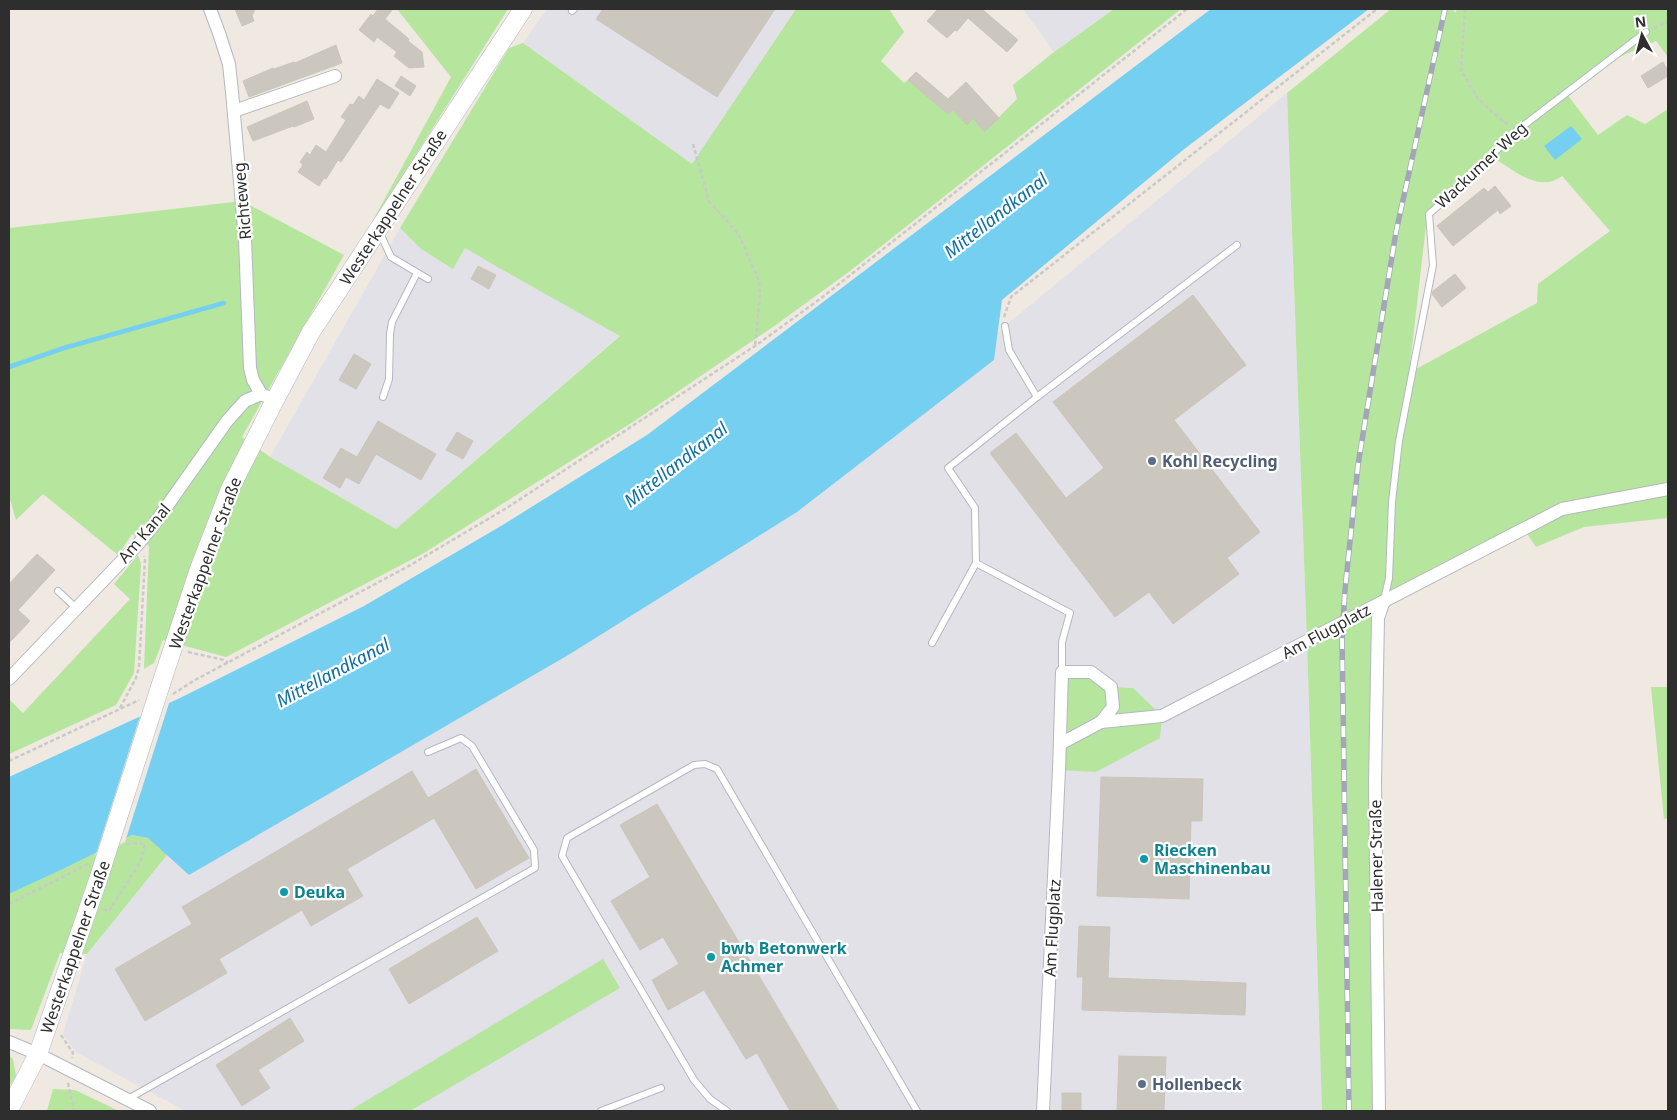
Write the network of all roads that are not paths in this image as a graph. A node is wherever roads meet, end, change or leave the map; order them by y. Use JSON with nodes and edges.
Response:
{"nodes":[{"id":1,"x":210,"y":9,"type":"edge"},
{"id":2,"x":523,"y":9,"type":"edge"},
{"id":3,"x":1646,"y":32,"type":"road end"},
{"id":4,"x":335,"y":76,"type":"dead end"},
{"id":5,"x":234,"y":111,"type":"junction"},
{"id":6,"x":378,"y":229,"type":"junction"},
{"id":7,"x":1237,"y":245,"type":"dead end"},
{"id":8,"x":417,"y":273,"type":"junction"},
{"id":9,"x":428,"y":279,"type":"dead end"},
{"id":10,"x":1005,"y":326,"type":"road end"},
{"id":11,"x":268,"y":397,"type":"junction"},
{"id":12,"x":383,"y":397,"type":"dead end"},
{"id":13,"x":1037,"y":397,"type":"junction"},
{"id":14,"x":1668,"y":489,"type":"edge"},
{"id":15,"x":976,"y":563,"type":"junction"},
{"id":16,"x":58,"y":591,"type":"dead end"},
{"id":17,"x":1384,"y":601,"type":"junction"},
{"id":18,"x":76,"y":608,"type":"junction"},
{"id":19,"x":932,"y":643,"type":"dead end"},
{"id":20,"x":1062,"y":672,"type":"junction"},
{"id":21,"x":9,"y":679,"type":"edge"},
{"id":22,"x":1101,"y":722,"type":"junction"},
{"id":23,"x":1060,"y":744,"type":"junction"},
{"id":24,"x":428,"y":752,"type":"dead end"},
{"id":25,"x":9,"y":1042,"type":"edge"},
{"id":26,"x":38,"y":1054,"type":"junction"},
{"id":27,"x":661,"y":1088,"type":"dead end"},
{"id":28,"x":127,"y":1099,"type":"junction"},
{"id":29,"x":9,"y":1110,"type":"edge"},
{"id":30,"x":150,"y":1111,"type":"edge"},
{"id":31,"x":601,"y":1111,"type":"edge"},
{"id":32,"x":727,"y":1111,"type":"edge"},
{"id":33,"x":917,"y":1111,"type":"edge"},
{"id":34,"x":1043,"y":1111,"type":"edge"},
{"id":35,"x":1379,"y":1111,"type":"edge"}],
"edges":[{"from":1,"to":5,"type":"street","name":"Richteweg"},
{"from":2,"to":6,"type":"main road","name":"Westerkappelner Straße"},
{"from":3,"to":17,"type":"lane","name":"Wackumer Weg"},
{"from":4,"to":5,"type":"street"},
{"from":5,"to":11,"type":"street","name":"Richteweg"},
{"from":6,"to":8,"type":"lane"},
{"from":6,"to":11,"type":"main road","name":"Westerkappelner Straße"},
{"from":7,"to":13,"type":"lane"},
{"from":8,"to":9,"type":"lane"},
{"from":8,"to":12,"type":"lane"},
{"from":10,"to":13,"type":"lane"},
{"from":11,"to":18,"type":"street","name":"Am Kanal"},
{"from":11,"to":26,"type":"main road","name":"Westerkappelner Straße","bridge":true},
{"from":13,"to":15,"type":"lane"},
{"from":14,"to":17,"type":"street"},
{"from":15,"to":19,"type":"lane"},
{"from":15,"to":20,"type":"lane"},
{"from":16,"to":18,"type":"lane"},
{"from":17,"to":22,"type":"street","name":"Am Flugplatz"},
{"from":17,"to":35,"type":"street","name":"Halener Straße"},
{"from":18,"to":21,"type":"street","name":"Am Kanal"},
{"from":20,"to":22,"type":"street"},
{"from":20,"to":23,"type":"street","name":"Am Flugplatz"},
{"from":22,"to":23,"type":"street","name":"Am Flugplatz"},
{"from":23,"to":34,"type":"street","name":"Am Flugplatz"},
{"from":24,"to":28,"type":"lane"},
{"from":25,"to":26,"type":"street"},
{"from":26,"to":28,"type":"street"},
{"from":26,"to":29,"type":"main road","name":"Westerkappelner Straße"},
{"from":27,"to":31,"type":"lane"},
{"from":28,"to":30,"type":"street"},
{"from":32,"to":33,"type":"lane"}]}
